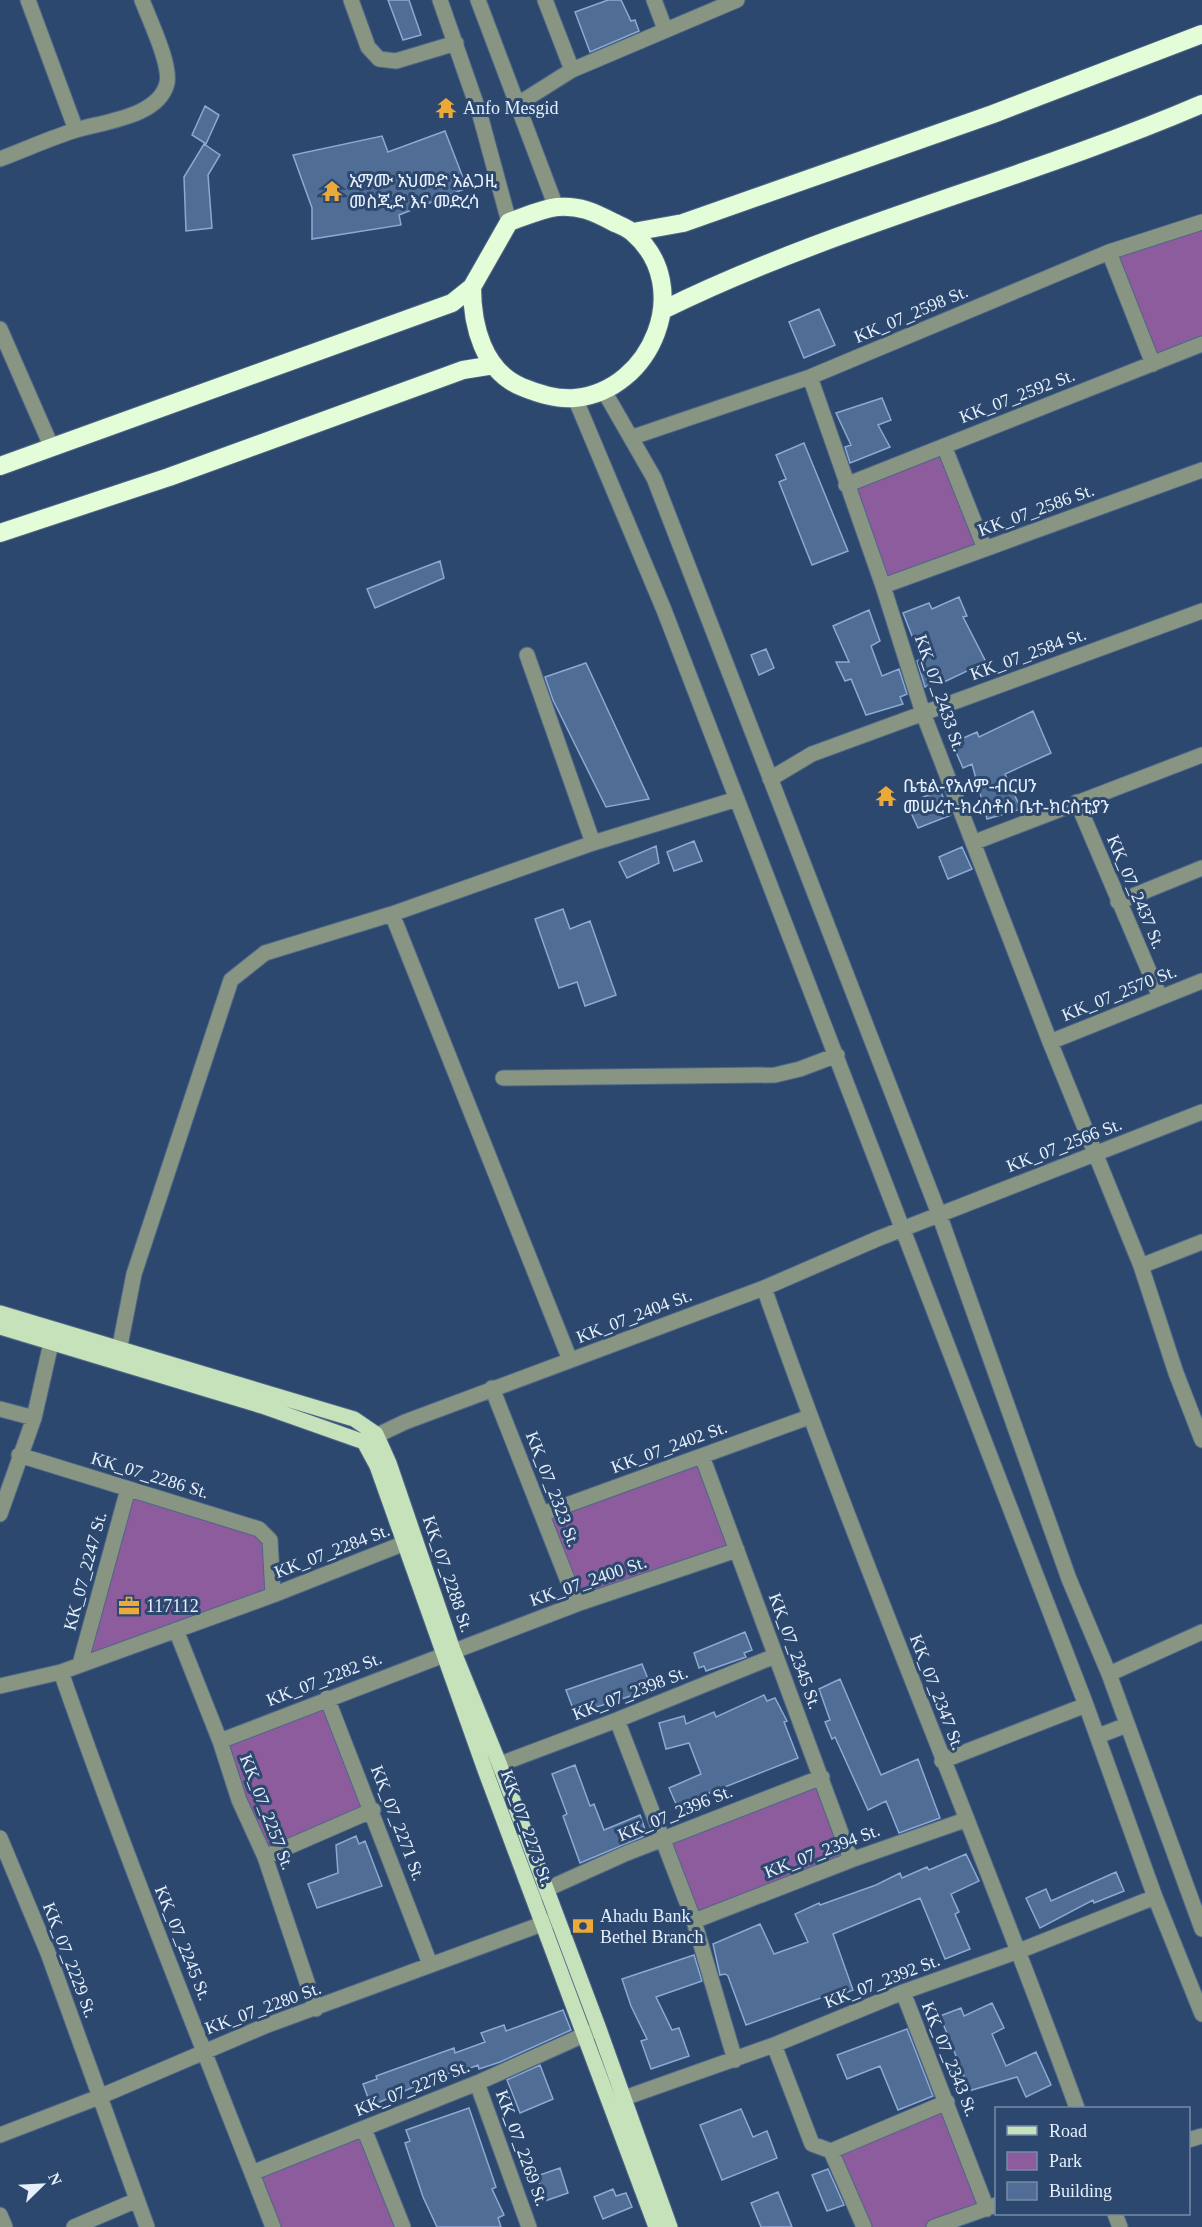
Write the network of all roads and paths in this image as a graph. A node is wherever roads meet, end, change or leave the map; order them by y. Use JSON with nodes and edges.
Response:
{"nodes":[{"id":1,"x":28,"y":0,"type":"edge"},
{"id":2,"x":142,"y":0,"type":"edge"},
{"id":3,"x":351,"y":0,"type":"edge"},
{"id":4,"x":440,"y":0,"type":"edge"},
{"id":5,"x":478,"y":0,"type":"edge"},
{"id":6,"x":654,"y":0,"type":"edge"},
{"id":7,"x":737,"y":0,"type":"edge"},
{"id":8,"x":548,"y":1,"type":"edge"},
{"id":9,"x":665,"y":28,"type":"junction"},
{"id":10,"x":1202,"y":34,"type":"edge"},
{"id":11,"x":456,"y":43,"type":"junction"},
{"id":12,"x":572,"y":69,"type":"junction"},
{"id":13,"x":518,"y":104,"type":"junction"},
{"id":14,"x":1202,"y":104,"type":"edge"},
{"id":15,"x":76,"y":130,"type":"junction"},
{"id":16,"x":0,"y":159,"type":"edge"},
{"id":17,"x":556,"y":207,"type":"junction"},
{"id":18,"x":509,"y":222,"type":"junction"},
{"id":19,"x":1202,"y":222,"type":"edge"},
{"id":20,"x":633,"y":232,"type":"junction"},
{"id":21,"x":1109,"y":252,"type":"junction"},
{"id":22,"x":472,"y":287,"type":"junction"},
{"id":23,"x":663,"y":310,"type":"junction"},
{"id":24,"x":0,"y":328,"type":"edge"},
{"id":25,"x":1202,"y":344,"type":"edge"},
{"id":26,"x":1153,"y":364,"type":"junction"},
{"id":27,"x":494,"y":365,"type":"junction"},
{"id":28,"x":810,"y":377,"type":"junction"},
{"id":29,"x":604,"y":392,"type":"junction"},
{"id":30,"x":575,"y":398,"type":"junction"},
{"id":31,"x":633,"y":437,"type":"junction"},
{"id":32,"x":944,"y":446,"type":"junction"},
{"id":33,"x":52,"y":448,"type":"junction"},
{"id":34,"x":0,"y":466,"type":"edge"},
{"id":35,"x":1202,"y":470,"type":"edge"},
{"id":36,"x":846,"y":485,"type":"junction"},
{"id":37,"x":0,"y":533,"type":"edge"},
{"id":38,"x":986,"y":549,"type":"junction"},
{"id":39,"x":883,"y":586,"type":"junction"},
{"id":40,"x":1202,"y":611,"type":"edge"},
{"id":41,"x":528,"y":655,"type":"dead end"},
{"id":42,"x":923,"y":712,"type":"junction"},
{"id":43,"x":1202,"y":755,"type":"edge"},
{"id":44,"x":770,"y":779,"type":"junction"},
{"id":45,"x":737,"y":799,"type":"junction"},
{"id":46,"x":1077,"y":802,"type":"junction"},
{"id":47,"x":975,"y":842,"type":"junction"},
{"id":48,"x":593,"y":843,"type":"junction"},
{"id":49,"x":1202,"y":868,"type":"edge"},
{"id":50,"x":1118,"y":902,"type":"junction"},
{"id":51,"x":392,"y":914,"type":"junction"},
{"id":52,"x":1202,"y":981,"type":"edge"},
{"id":53,"x":1160,"y":997,"type":"junction"},
{"id":54,"x":1050,"y":1042,"type":"junction"},
{"id":55,"x":837,"y":1055,"type":"junction"},
{"id":56,"x":503,"y":1078,"type":"dead end"},
{"id":57,"x":1202,"y":1112,"type":"edge"},
{"id":58,"x":1096,"y":1153,"type":"junction"},
{"id":59,"x":939,"y":1214,"type":"junction"},
{"id":60,"x":903,"y":1228,"type":"junction"},
{"id":61,"x":1202,"y":1242,"type":"edge"},
{"id":62,"x":1141,"y":1266,"type":"junction"},
{"id":63,"x":764,"y":1288,"type":"junction"},
{"id":64,"x":0,"y":1313,"type":"edge"},
{"id":65,"x":0,"y":1327,"type":"edge"},
{"id":66,"x":52,"y":1337,"type":"junction"},
{"id":67,"x":120,"y":1348,"type":"junction"},
{"id":68,"x":570,"y":1360,"type":"junction"},
{"id":69,"x":116,"y":1364,"type":"junction"},
{"id":70,"x":492,"y":1388,"type":"junction"},
{"id":71,"x":0,"y":1408,"type":"edge"},
{"id":72,"x":809,"y":1417,"type":"junction"},
{"id":73,"x":34,"y":1418,"type":"junction"},
{"id":74,"x":370,"y":1438,"type":"junction"},
{"id":75,"x":1202,"y":1440,"type":"edge"},
{"id":76,"x":19,"y":1455,"type":"junction"},
{"id":77,"x":702,"y":1456,"type":"junction"},
{"id":78,"x":6,"y":1474,"type":"edge"},
{"id":79,"x":128,"y":1489,"type":"junction"},
{"id":80,"x":0,"y":1514,"type":"edge"},
{"id":81,"x":542,"y":1514,"type":"junction"},
{"id":82,"x":267,"y":1536,"type":"joint"},
{"id":83,"x":410,"y":1542,"type":"junction"},
{"id":84,"x":737,"y":1550,"type":"junction"},
{"id":85,"x":273,"y":1595,"type":"junction"},
{"id":86,"x":577,"y":1604,"type":"junction"},
{"id":87,"x":177,"y":1630,"type":"junction"},
{"id":88,"x":1202,"y":1632,"type":"edge"},
{"id":89,"x":448,"y":1652,"type":"junction"},
{"id":90,"x":775,"y":1656,"type":"junction"},
{"id":91,"x":80,"y":1664,"type":"junction"},
{"id":92,"x":61,"y":1672,"type":"junction"},
{"id":93,"x":1109,"y":1674,"type":"junction"},
{"id":94,"x":0,"y":1686,"type":"edge"},
{"id":95,"x":327,"y":1698,"type":"junction"},
{"id":96,"x":1086,"y":1705,"type":"junction"},
{"id":97,"x":617,"y":1720,"type":"junction"},
{"id":98,"x":1128,"y":1725,"type":"junction"},
{"id":99,"x":1098,"y":1736,"type":"junction"},
{"id":100,"x":220,"y":1741,"type":"junction"},
{"id":101,"x":942,"y":1761,"type":"junction"},
{"id":102,"x":492,"y":1767,"type":"junction"},
{"id":103,"x":822,"y":1777,"type":"junction"},
{"id":104,"x":373,"y":1810,"type":"junction"},
{"id":105,"x":965,"y":1820,"type":"junction"},
{"id":106,"x":0,"y":1838,"type":"edge"},
{"id":107,"x":662,"y":1839,"type":"junction"},
{"id":108,"x":265,"y":1857,"type":"junction"},
{"id":109,"x":851,"y":1860,"type":"junction"},
{"id":110,"x":538,"y":1893,"type":"junction"},
{"id":111,"x":1155,"y":1897,"type":"junction"},
{"id":112,"x":694,"y":1921,"type":"junction"},
{"id":113,"x":549,"y":1922,"type":"junction"},
{"id":114,"x":1202,"y":1929,"type":"edge"},
{"id":115,"x":1019,"y":1951,"type":"junction"},
{"id":116,"x":430,"y":1964,"type":"junction"},
{"id":117,"x":903,"y":1992,"type":"junction"},
{"id":118,"x":316,"y":2009,"type":"junction"},
{"id":119,"x":1202,"y":2014,"type":"edge"},
{"id":120,"x":592,"y":2032,"type":"junction"},
{"id":121,"x":774,"y":2045,"type":"junction"},
{"id":122,"x":205,"y":2050,"type":"junction"},
{"id":123,"x":735,"y":2060,"type":"junction"},
{"id":124,"x":477,"y":2083,"type":"junction"},
{"id":125,"x":99,"y":2097,"type":"junction"},
{"id":126,"x":617,"y":2100,"type":"junction"},
{"id":127,"x":947,"y":2102,"type":"junction"},
{"id":128,"x":1076,"y":2107,"type":"edge"},
{"id":129,"x":364,"y":2129,"type":"junction"},
{"id":130,"x":0,"y":2135,"type":"edge"},
{"id":131,"x":831,"y":2151,"type":"junction"},
{"id":132,"x":252,"y":2173,"type":"junction"},
{"id":133,"x":137,"y":2200,"type":"junction"},
{"id":134,"x":992,"y":2207,"type":"edge"},
{"id":135,"x":0,"y":2215,"type":"edge"},
{"id":136,"x":4,"y":2227,"type":"edge"},
{"id":137,"x":74,"y":2227,"type":"edge"},
{"id":138,"x":147,"y":2227,"type":"edge"},
{"id":139,"x":273,"y":2227,"type":"edge"},
{"id":140,"x":403,"y":2227,"type":"edge"},
{"id":141,"x":529,"y":2227,"type":"edge"},
{"id":142,"x":656,"y":2227,"type":"edge"},
{"id":143,"x":670,"y":2227,"type":"edge"},
{"id":144,"x":864,"y":2227,"type":"edge"},
{"id":145,"x":934,"y":2227,"type":"edge"}],
"edges":[{"from":1,"to":15,"type":"street"},
{"from":2,"to":15,"type":"street"},
{"from":3,"to":11,"type":"street"},
{"from":4,"to":11,"type":"street"},
{"from":5,"to":13,"type":"street"},
{"from":6,"to":9,"type":"street"},
{"from":7,"to":9,"type":"street"},
{"from":8,"to":12,"type":"street"},
{"from":9,"to":12,"type":"street"},
{"from":10,"to":20,"type":"highway"},
{"from":11,"to":18,"type":"street"},
{"from":12,"to":13,"type":"street"},
{"from":13,"to":17,"type":"street"},
{"from":14,"to":23,"type":"highway"},
{"from":15,"to":16,"type":"street"},
{"from":17,"to":18,"type":"highway"},
{"from":17,"to":20,"type":"highway"},
{"from":18,"to":22,"type":"highway"},
{"from":19,"to":21,"type":"street","name":"KK_07_2598 St."},
{"from":20,"to":23,"type":"highway"},
{"from":21,"to":26,"type":"street"},
{"from":21,"to":28,"type":"street","name":"KK_07_2598 St."},
{"from":22,"to":27,"type":"highway"},
{"from":22,"to":33,"type":"highway"},
{"from":23,"to":29,"type":"highway"},
{"from":24,"to":33,"type":"street"},
{"from":25,"to":26,"type":"street","name":"KK_07_2592 St."},
{"from":26,"to":32,"type":"street","name":"KK_07_2592 St."},
{"from":27,"to":30,"type":"highway"},
{"from":27,"to":37,"type":"highway"},
{"from":28,"to":31,"type":"street","name":"KK_07_2598 St."},
{"from":28,"to":36,"type":"street","name":"KK_07_2433 St."},
{"from":29,"to":30,"type":"highway"},
{"from":29,"to":31,"type":"street"},
{"from":30,"to":45,"type":"street"},
{"from":31,"to":44,"type":"street"},
{"from":32,"to":36,"type":"street","name":"KK_07_2592 St."},
{"from":32,"to":38,"type":"street"},
{"from":33,"to":34,"type":"highway"},
{"from":35,"to":38,"type":"street","name":"KK_07_2586 St."},
{"from":36,"to":39,"type":"street","name":"KK_07_2433 St."},
{"from":38,"to":39,"type":"street","name":"KK_07_2586 St."},
{"from":39,"to":42,"type":"street","name":"KK_07_2433 St."},
{"from":40,"to":42,"type":"street","name":"KK_07_2584 St."},
{"from":41,"to":48,"type":"street"},
{"from":42,"to":44,"type":"street","name":"KK_07_2584 St."},
{"from":42,"to":47,"type":"street","name":"KK_07_2433 St."},
{"from":43,"to":46,"type":"street"},
{"from":44,"to":59,"type":"street"},
{"from":45,"to":48,"type":"street"},
{"from":45,"to":55,"type":"street"},
{"from":46,"to":47,"type":"street"},
{"from":46,"to":50,"type":"street","name":"KK_07_2437 St."},
{"from":47,"to":54,"type":"street","name":"KK_07_2433 St."},
{"from":48,"to":51,"type":"street"},
{"from":49,"to":50,"type":"street"},
{"from":50,"to":53,"type":"street","name":"KK_07_2437 St."},
{"from":51,"to":67,"type":"street"},
{"from":51,"to":68,"type":"street"},
{"from":52,"to":53,"type":"street","name":"KK_07_2570 St."},
{"from":53,"to":54,"type":"street","name":"KK_07_2570 St."},
{"from":54,"to":58,"type":"street","name":"KK_07_2433 St."},
{"from":55,"to":56,"type":"street"},
{"from":55,"to":60,"type":"street"},
{"from":57,"to":58,"type":"street","name":"KK_07_2566 St."},
{"from":58,"to":59,"type":"street","name":"KK_07_2566 St."},
{"from":58,"to":62,"type":"street","name":"KK_07_2433 St."},
{"from":59,"to":60,"type":"street","name":"KK_07_2566 St."},
{"from":59,"to":93,"type":"street"},
{"from":60,"to":63,"type":"street","name":"KK_07_2404 St."},
{"from":60,"to":96,"type":"street"},
{"from":61,"to":62,"type":"street"},
{"from":62,"to":75,"type":"street"},
{"from":63,"to":68,"type":"street","name":"KK_07_2404 St."},
{"from":63,"to":72,"type":"street","name":"KK_07_2347 St."},
{"from":64,"to":66,"type":"main road"},
{"from":65,"to":66,"type":"main road"},
{"from":66,"to":67,"type":"main road"},
{"from":66,"to":69,"type":"main road"},
{"from":66,"to":73,"type":"street"},
{"from":67,"to":69,"type":"street"},
{"from":67,"to":74,"type":"main road"},
{"from":68,"to":70,"type":"street","name":"KK_07_2404 St."},
{"from":69,"to":74,"type":"main road"},
{"from":70,"to":74,"type":"street","name":"KK_07_2404 St."},
{"from":70,"to":81,"type":"street","name":"KK_07_2323 St."},
{"from":71,"to":73,"type":"street"},
{"from":72,"to":77,"type":"street","name":"KK_07_2402 St."},
{"from":72,"to":101,"type":"street","name":"KK_07_2347 St."},
{"from":73,"to":76,"type":"street"},
{"from":74,"to":83,"type":"main road","name":"KK_07_2273 St."},
{"from":76,"to":78,"type":"street"},
{"from":76,"to":79,"type":"street","name":"KK_07_2286 St."},
{"from":77,"to":81,"type":"street","name":"KK_07_2402 St."},
{"from":77,"to":84,"type":"street","name":"KK_07_2345 St."},
{"from":78,"to":80,"type":"street"},
{"from":79,"to":82,"type":"street","name":"KK_07_2286 St."},
{"from":79,"to":91,"type":"street","name":"KK_07_2247 St."},
{"from":81,"to":86,"type":"street","name":"KK_07_2323 St."},
{"from":82,"to":85,"type":"street","name":"KK_07_2284 St."},
{"from":83,"to":85,"type":"street","name":"KK_07_2284 St."},
{"from":83,"to":89,"type":"main road","name":"KK_07_2273 St."},
{"from":84,"to":86,"type":"street","name":"KK_07_2400 St."},
{"from":84,"to":90,"type":"street","name":"KK_07_2345 St."},
{"from":85,"to":87,"type":"street","name":"KK_07_2284 St."},
{"from":86,"to":89,"type":"street","name":"KK_07_2400 St."},
{"from":87,"to":91,"type":"street","name":"KK_07_2284 St."},
{"from":87,"to":100,"type":"street","name":"KK_07_2257 St."},
{"from":88,"to":93,"type":"street"},
{"from":89,"to":95,"type":"street","name":"KK_07_2282 St."},
{"from":89,"to":102,"type":"main road","name":"KK_07_2273 St."},
{"from":90,"to":97,"type":"street","name":"KK_07_2398 St."},
{"from":90,"to":103,"type":"street","name":"KK_07_2345 St."},
{"from":91,"to":92,"type":"street","name":"KK_07_2284 St."},
{"from":92,"to":94,"type":"street","name":"KK_07_2284 St."},
{"from":92,"to":122,"type":"street","name":"KK_07_2245 St."},
{"from":93,"to":98,"type":"street"},
{"from":95,"to":100,"type":"street","name":"KK_07_2282 St."},
{"from":95,"to":104,"type":"street","name":"KK_07_2271 St."},
{"from":96,"to":99,"type":"street"},
{"from":96,"to":101,"type":"street"},
{"from":97,"to":102,"type":"street","name":"KK_07_2398 St."},
{"from":97,"to":107,"type":"street"},
{"from":98,"to":99,"type":"street"},
{"from":98,"to":114,"type":"street"},
{"from":99,"to":111,"type":"street"},
{"from":100,"to":108,"type":"street","name":"KK_07_2257 St."},
{"from":101,"to":105,"type":"street","name":"KK_07_2347 St."},
{"from":102,"to":110,"type":"main road","name":"KK_07_2273 St."},
{"from":103,"to":107,"type":"street","name":"KK_07_2396 St."},
{"from":103,"to":109,"type":"street","name":"KK_07_2345 St."},
{"from":104,"to":108,"type":"street"},
{"from":104,"to":116,"type":"street","name":"KK_07_2271 St."},
{"from":105,"to":109,"type":"street","name":"KK_07_2394 St."},
{"from":105,"to":115,"type":"street","name":"KK_07_2347 St."},
{"from":106,"to":125,"type":"street","name":"KK_07_2229 St."},
{"from":107,"to":110,"type":"street","name":"KK_07_2396 St."},
{"from":107,"to":112,"type":"street"},
{"from":108,"to":118,"type":"street","name":"KK_07_2257 St."},
{"from":109,"to":112,"type":"street","name":"KK_07_2394 St."},
{"from":110,"to":113,"type":"main road","name":"KK_07_2273 St."},
{"from":111,"to":115,"type":"street","name":"KK_07_2392 St."},
{"from":111,"to":119,"type":"street"},
{"from":112,"to":123,"type":"street"},
{"from":113,"to":116,"type":"street","name":"KK_07_2280 St."},
{"from":113,"to":120,"type":"main road","name":"KK_07_2273 St."},
{"from":115,"to":117,"type":"street","name":"KK_07_2392 St."},
{"from":115,"to":128,"type":"street","name":"KK_07_2347 St."},
{"from":116,"to":118,"type":"street","name":"KK_07_2280 St."},
{"from":117,"to":121,"type":"street","name":"KK_07_2392 St."},
{"from":117,"to":127,"type":"street","name":"KK_07_2343 St."},
{"from":118,"to":122,"type":"street","name":"KK_07_2280 St."},
{"from":120,"to":124,"type":"street","name":"KK_07_2278 St."},
{"from":120,"to":126,"type":"main road","name":"KK_07_2273 St."},
{"from":121,"to":123,"type":"street","name":"KK_07_2392 St."},
{"from":121,"to":131,"type":"street"},
{"from":122,"to":125,"type":"street","name":"KK_07_2280 St."},
{"from":122,"to":132,"type":"street","name":"KK_07_2245 St."},
{"from":123,"to":126,"type":"street","name":"KK_07_2392 St."},
{"from":124,"to":129,"type":"street","name":"KK_07_2278 St."},
{"from":124,"to":141,"type":"street","name":"KK_07_2269 St."},
{"from":125,"to":130,"type":"street","name":"KK_07_2280 St."},
{"from":125,"to":133,"type":"street","name":"KK_07_2229 St."},
{"from":126,"to":142,"type":"main road","name":"KK_07_2273 St."},
{"from":126,"to":143,"type":"main road","name":"KK_07_2273 St."},
{"from":127,"to":131,"type":"street"},
{"from":127,"to":134,"type":"street","name":"KK_07_2343 St."},
{"from":129,"to":132,"type":"street","name":"KK_07_2278 St."},
{"from":129,"to":140,"type":"street"},
{"from":131,"to":144,"type":"street"},
{"from":132,"to":139,"type":"street","name":"KK_07_2245 St."},
{"from":133,"to":137,"type":"street"},
{"from":133,"to":138,"type":"street","name":"KK_07_2229 St."},
{"from":134,"to":145,"type":"street"},
{"from":135,"to":136,"type":"street"}]}
